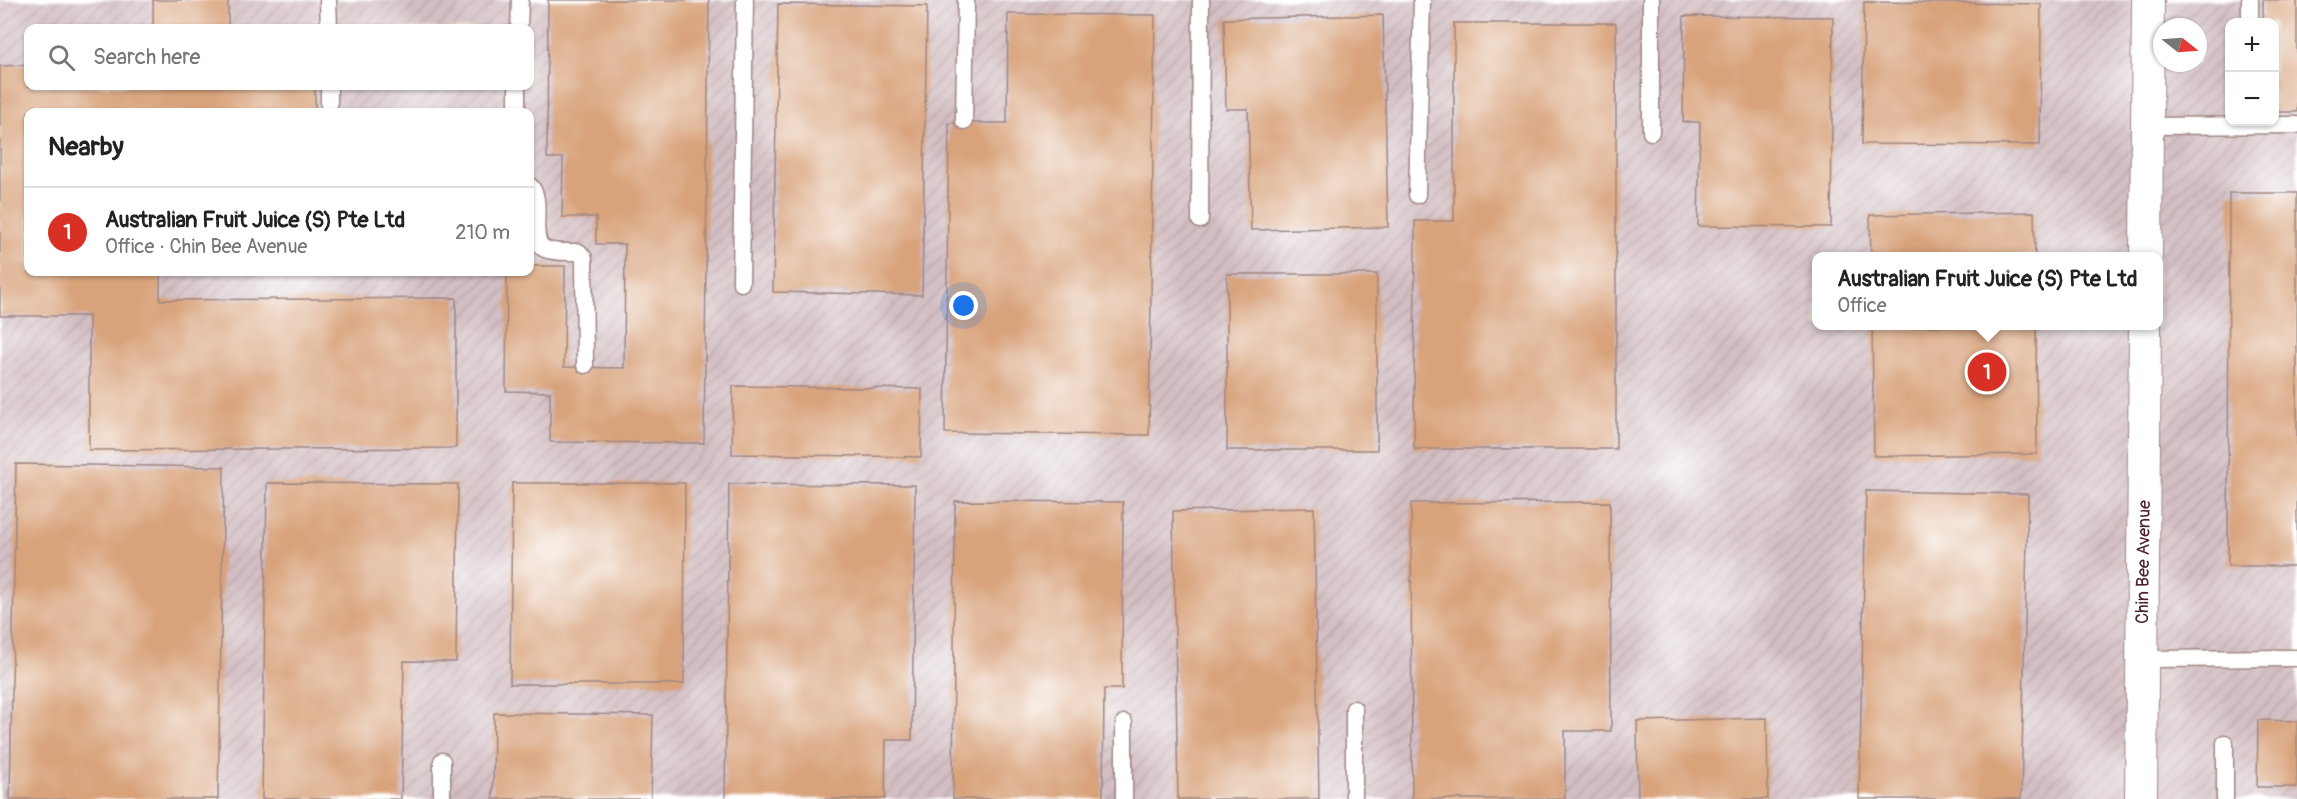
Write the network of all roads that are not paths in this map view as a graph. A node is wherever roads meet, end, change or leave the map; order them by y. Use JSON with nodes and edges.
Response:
{"nodes":[{"id":1,"x":328,"y":0,"type":"edge"},
{"id":2,"x":520,"y":0,"type":"edge"},
{"id":3,"x":746,"y":0,"type":"edge"},
{"id":4,"x":966,"y":0,"type":"edge"},
{"id":5,"x":1201,"y":0,"type":"edge"},
{"id":6,"x":1422,"y":0,"type":"edge"},
{"id":7,"x":1651,"y":0,"type":"edge"},
{"id":8,"x":2148,"y":0,"type":"edge"},
{"id":9,"x":2250,"y":0,"type":"edge"},
{"id":10,"x":2250,"y":18,"type":"edge"},
{"id":11,"x":329,"y":24,"type":"edge"},
{"id":12,"x":519,"y":24,"type":"edge"},
{"id":13,"x":329,"y":90,"type":"edge"},
{"id":14,"x":517,"y":90,"type":"edge"},
{"id":15,"x":329,"y":108,"type":"edge"},
{"id":16,"x":517,"y":108,"type":"edge"},
{"id":17,"x":964,"y":121,"type":"dead end"},
{"id":18,"x":2225,"y":124,"type":"edge"},
{"id":19,"x":2279,"y":124,"type":"edge"},
{"id":20,"x":2297,"y":125,"type":"edge"},
{"id":21,"x":2147,"y":126,"type":"junction"},
{"id":22,"x":1651,"y":132,"type":"dead end"},
{"id":23,"x":534,"y":192,"type":"edge"},
{"id":24,"x":1418,"y":195,"type":"dead end"},
{"id":25,"x":1200,"y":220,"type":"dead end"},
{"id":26,"x":2146,"y":252,"type":"edge"},
{"id":27,"x":741,"y":283,"type":"dead end"},
{"id":28,"x":2145,"y":330,"type":"edge"},
{"id":29,"x":585,"y":365,"type":"dead end"},
{"id":30,"x":2297,"y":658,"type":"edge"},
{"id":31,"x":2142,"y":659,"type":"junction"},
{"id":32,"x":1354,"y":709,"type":"dead end"},
{"id":33,"x":1124,"y":723,"type":"dead end"},
{"id":34,"x":2225,"y":743,"type":"dead end"},
{"id":35,"x":442,"y":761,"type":"dead end"},
{"id":36,"x":442,"y":799,"type":"edge"},
{"id":37,"x":1124,"y":799,"type":"edge"},
{"id":38,"x":1354,"y":799,"type":"edge"},
{"id":39,"x":2141,"y":799,"type":"edge"},
{"id":40,"x":2225,"y":799,"type":"edge"}],
"edges":[{"from":1,"to":11,"type":"lane"},
{"from":2,"to":12,"type":"lane"},
{"from":3,"to":27,"type":"lane"},
{"from":4,"to":17,"type":"lane"},
{"from":5,"to":25,"type":"lane"},
{"from":6,"to":24,"type":"lane"},
{"from":7,"to":22,"type":"lane"},
{"from":8,"to":21,"type":"street"},
{"from":9,"to":10,"type":"lane"},
{"from":13,"to":15,"type":"lane"},
{"from":14,"to":16,"type":"lane"},
{"from":18,"to":21,"type":"lane"},
{"from":19,"to":20,"type":"lane"},
{"from":21,"to":26,"type":"street"},
{"from":23,"to":29,"type":"lane"},
{"from":28,"to":31,"type":"street","name":"Chin Bee Avenue"},
{"from":30,"to":31,"type":"lane"},
{"from":31,"to":39,"type":"street","name":"Chin Bee Avenue"},
{"from":32,"to":38,"type":"lane"},
{"from":33,"to":37,"type":"lane"},
{"from":34,"to":40,"type":"lane"},
{"from":35,"to":36,"type":"lane"}]}
